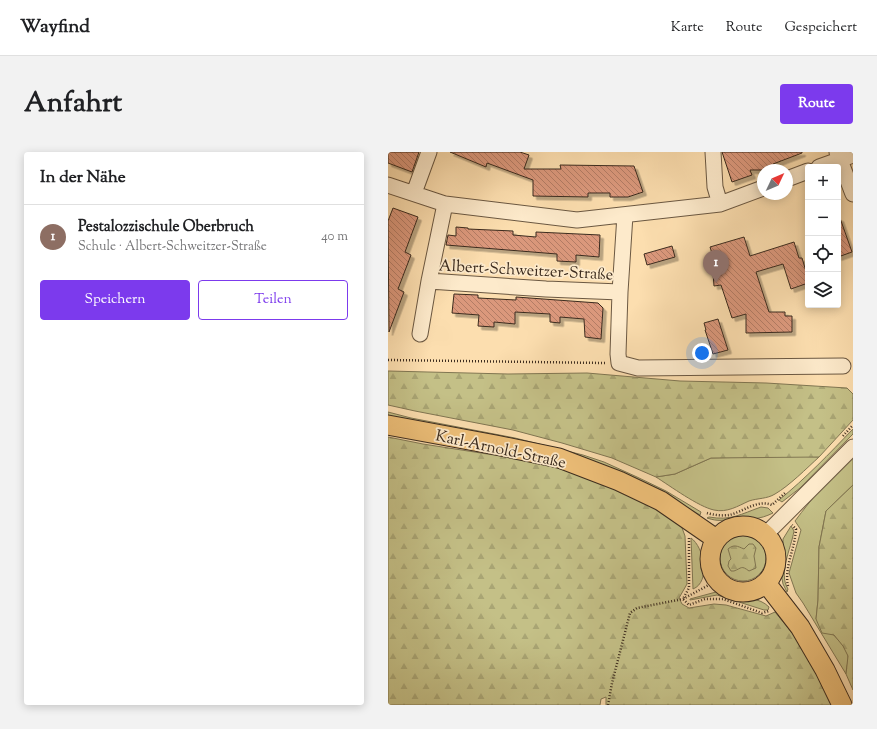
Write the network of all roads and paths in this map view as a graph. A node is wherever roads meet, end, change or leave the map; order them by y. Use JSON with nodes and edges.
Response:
{"nodes":[{"id":1,"x":429,"y":152,"type":"edge"},
{"id":2,"x":713,"y":152,"type":"edge"},
{"id":3,"x":843,"y":155,"type":"edge"},
{"id":4,"x":824,"y":164,"type":"edge"},
{"id":5,"x":805,"y":172,"type":"edge"},
{"id":6,"x":793,"y":177,"type":"edge"},
{"id":7,"x":388,"y":185,"type":"edge"},
{"id":8,"x":757,"y":190,"type":"edge"},
{"id":9,"x":414,"y":193,"type":"junction"},
{"id":10,"x":853,"y":194,"type":"edge"},
{"id":11,"x":445,"y":204,"type":"junction"},
{"id":12,"x":720,"y":204,"type":"junction"},
{"id":13,"x":625,"y":215,"type":"junction"},
{"id":14,"x":429,"y":281,"type":"junction"},
{"id":15,"x":620,"y":292,"type":"junction"},
{"id":16,"x":420,"y":334,"type":"dead end"},
{"id":17,"x":388,"y":360,"type":"edge"},
{"id":18,"x":619,"y":363,"type":"junction"},
{"id":19,"x":843,"y":366,"type":"dead end"},
{"id":20,"x":388,"y":425,"type":"edge"},
{"id":21,"x":853,"y":425,"type":"edge"},
{"id":22,"x":842,"y":436,"type":"dead end"},
{"id":23,"x":853,"y":447,"type":"edge"},
{"id":24,"x":788,"y":491,"type":"dead end"},
{"id":25,"x":772,"y":505,"type":"junction"},
{"id":26,"x":783,"y":517,"type":"junction"},
{"id":27,"x":697,"y":525,"type":"junction"},
{"id":28,"x":766,"y":534,"type":"junction"},
{"id":29,"x":716,"y":539,"type":"junction"},
{"id":30,"x":718,"y":580,"type":"junction"},
{"id":31,"x":766,"y":583,"type":"junction"},
{"id":32,"x":683,"y":599,"type":"junction"},
{"id":33,"x":780,"y":602,"type":"junction"},
{"id":34,"x":608,"y":705,"type":"edge"},
{"id":35,"x":842,"y":705,"type":"edge"}],
"edges":[{"from":1,"to":9,"type":"street"},
{"from":2,"to":12,"type":"street"},
{"from":3,"to":4,"type":"street"},
{"from":3,"to":10,"type":"street"},
{"from":5,"to":6,"type":"street"},
{"from":7,"to":9,"type":"street"},
{"from":8,"to":12,"type":"street"},
{"from":9,"to":11,"type":"street"},
{"from":11,"to":13,"type":"street"},
{"from":11,"to":14,"type":"street","name":"Albert-Schweitzer-Straße"},
{"from":12,"to":13,"type":"street"},
{"from":13,"to":15,"type":"street","name":"Albert-Schweitzer-Straße"},
{"from":14,"to":15,"type":"street","name":"Albert-Schweitzer-Straße"},
{"from":14,"to":16,"type":"street","name":"Albert-Schweitzer-Straße"},
{"from":15,"to":18,"type":"street","name":"Albert-Schweitzer-Straße"},
{"from":17,"to":18,"type":"path"},
{"from":18,"to":19,"type":"street"},
{"from":20,"to":27,"type":"main road","name":"Karl-Arnold-Straße"},
{"from":21,"to":22,"type":"path"},
{"from":23,"to":26,"type":"street"},
{"from":24,"to":25,"type":"path"},
{"from":25,"to":26,"type":"path"},
{"from":25,"to":27,"type":"path"},
{"from":26,"to":28,"type":"street"},
{"from":26,"to":33,"type":"path"},
{"from":27,"to":29,"type":"main road","name":"Karl-Arnold-Straße"},
{"from":27,"to":32,"type":"path"},
{"from":28,"to":29,"type":"main road"},
{"from":28,"to":31,"type":"main road"},
{"from":29,"to":30,"type":"main road"},
{"from":30,"to":31,"type":"main road"},
{"from":30,"to":32,"type":"path"},
{"from":31,"to":33,"type":"main road"},
{"from":32,"to":33,"type":"path"},
{"from":32,"to":34,"type":"path"},
{"from":33,"to":35,"type":"main road"}]}
